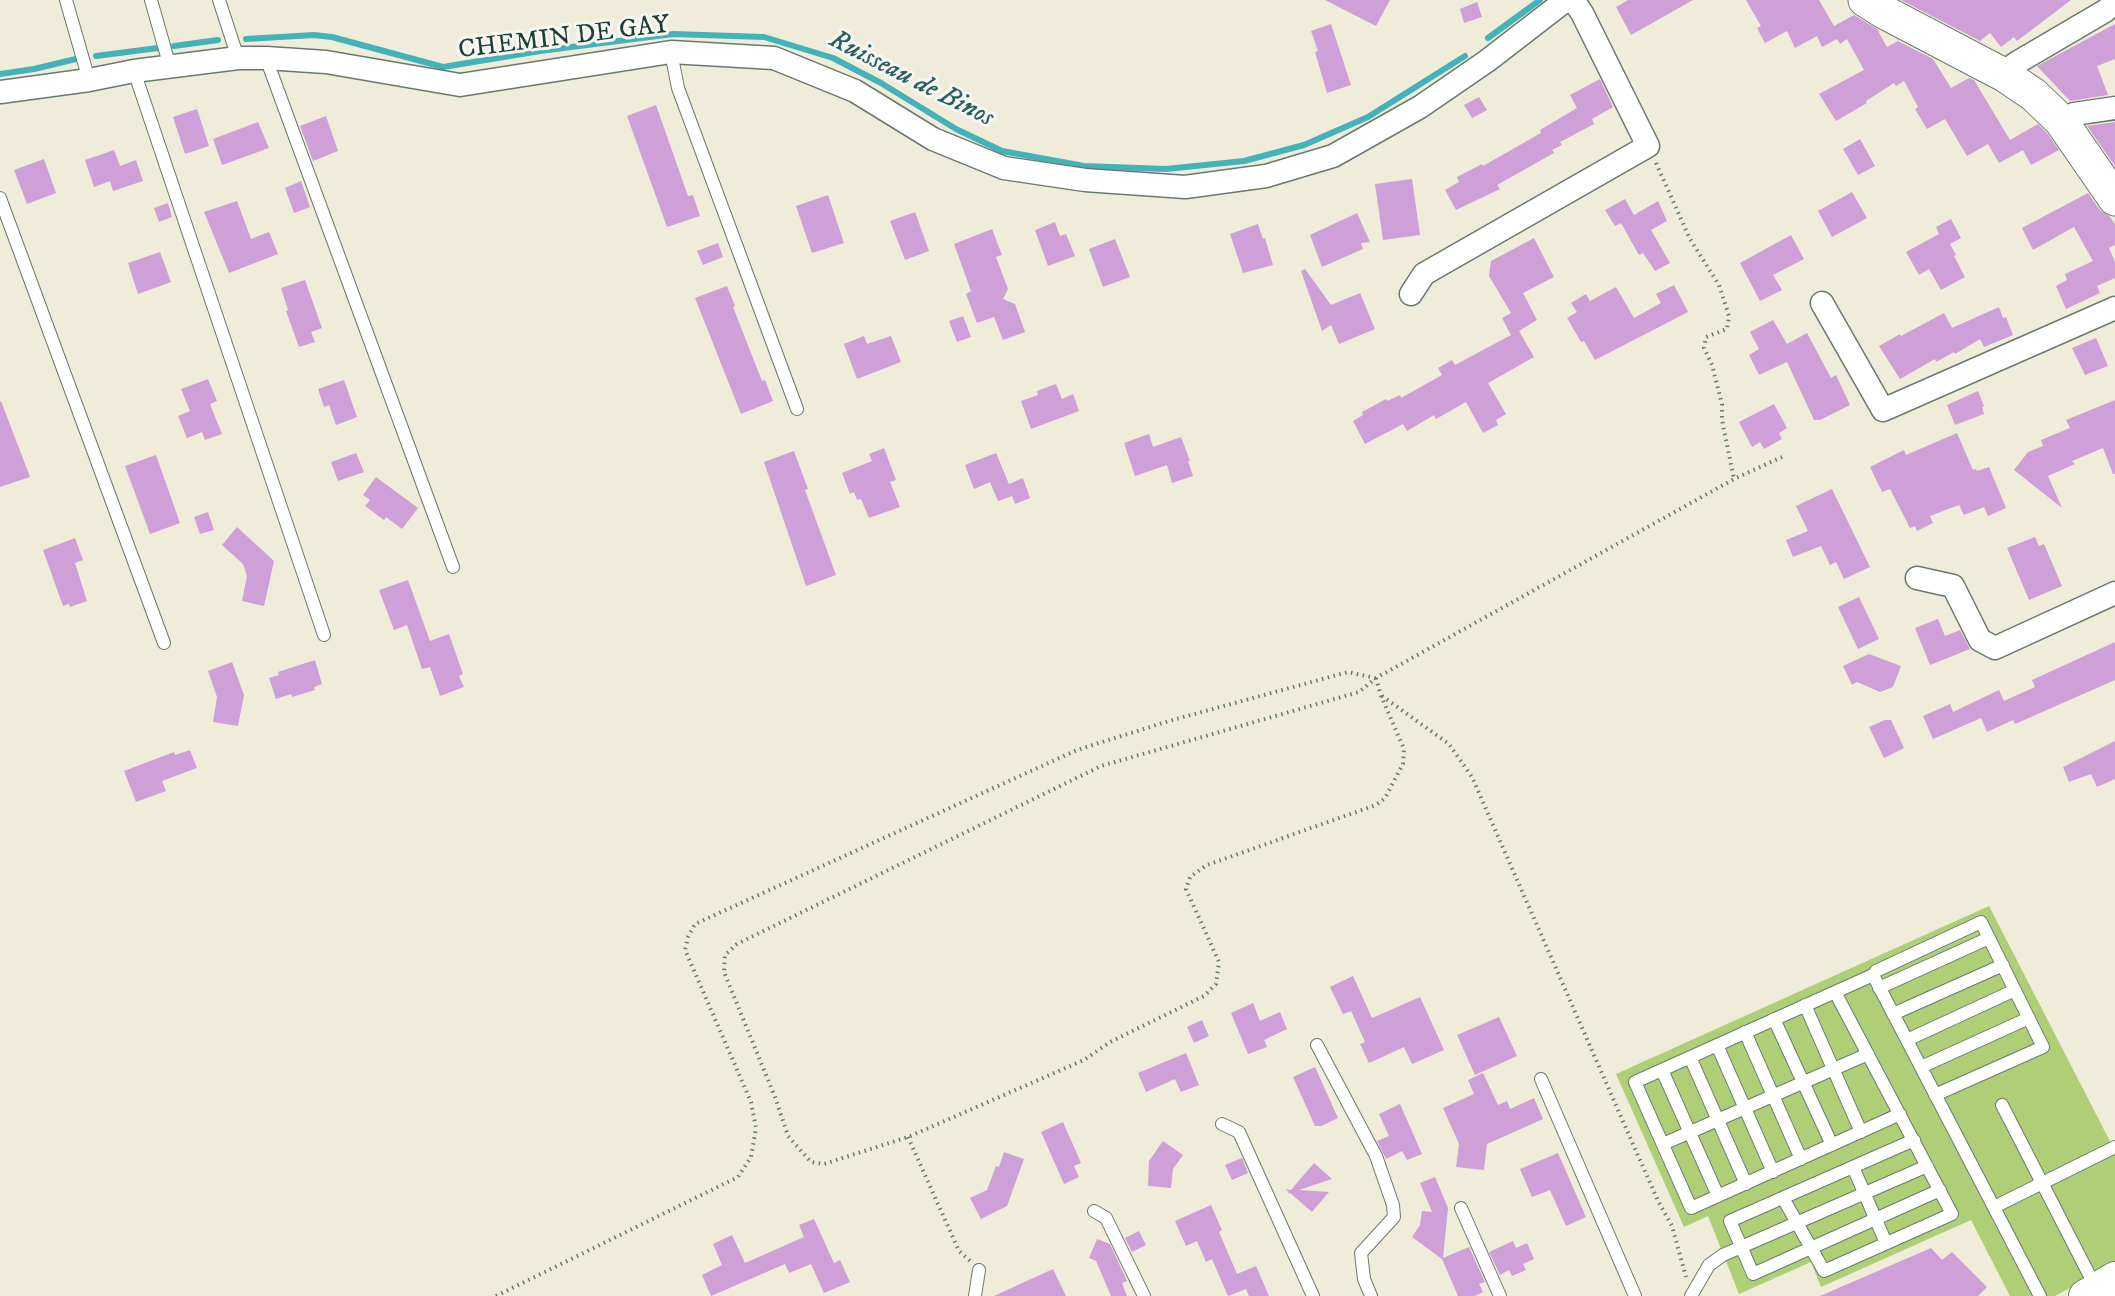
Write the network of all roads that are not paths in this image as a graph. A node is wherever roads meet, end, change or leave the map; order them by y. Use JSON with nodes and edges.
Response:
{"nodes":[{"id":1,"x":66,"y":0,"type":"edge"},
{"id":2,"x":151,"y":0,"type":"edge"},
{"id":3,"x":219,"y":0,"type":"edge"},
{"id":4,"x":1566,"y":0,"type":"edge"},
{"id":5,"x":1573,"y":0,"type":"edge"},
{"id":6,"x":1865,"y":0,"type":"edge"},
{"id":7,"x":2115,"y":3,"type":"edge"},
{"id":8,"x":671,"y":52,"type":"junction"},
{"id":9,"x":238,"y":58,"type":"junction"},
{"id":10,"x":266,"y":58,"type":"junction"},
{"id":11,"x":170,"y":66,"type":"junction"},
{"id":12,"x":134,"y":71,"type":"junction"},
{"id":13,"x":2006,"y":76,"type":"junction"},
{"id":14,"x":89,"y":80,"type":"junction"},
{"id":15,"x":0,"y":92,"type":"edge"},
{"id":16,"x":2115,"y":108,"type":"edge"},
{"id":17,"x":2061,"y":122,"type":"junction"},
{"id":18,"x":0,"y":198,"type":"edge"},
{"id":19,"x":2115,"y":199,"type":"edge"},
{"id":20,"x":1411,"y":294,"type":"dead end"},
{"id":21,"x":1822,"y":303,"type":"dead end"},
{"id":22,"x":2115,"y":308,"type":"edge"},
{"id":23,"x":797,"y":409,"type":"dead end"},
{"id":24,"x":453,"y":567,"type":"dead end"},
{"id":25,"x":1917,"y":578,"type":"dead end"},
{"id":26,"x":2115,"y":593,"type":"edge"},
{"id":27,"x":324,"y":634,"type":"dead end"},
{"id":28,"x":164,"y":643,"type":"dead end"},
{"id":29,"x":1989,"y":938,"type":"junction"},
{"id":30,"x":2003,"y":965,"type":"junction"},
{"id":31,"x":1873,"y":975,"type":"junction"},
{"id":32,"x":1880,"y":988,"type":"junction"},
{"id":33,"x":2015,"y":990,"type":"junction"},
{"id":34,"x":1835,"y":992,"type":"junction"},
{"id":35,"x":1805,"y":1005,"type":"junction"},
{"id":36,"x":1893,"y":1014,"type":"junction"},
{"id":37,"x":2029,"y":1018,"type":"junction"},
{"id":38,"x":1774,"y":1019,"type":"junction"},
{"id":39,"x":1745,"y":1032,"type":"junction"},
{"id":40,"x":1907,"y":1040,"type":"junction"},
{"id":41,"x":1317,"y":1045,"type":"dead end"},
{"id":42,"x":1717,"y":1045,"type":"junction"},
{"id":43,"x":1868,"y":1054,"type":"junction"},
{"id":44,"x":1690,"y":1057,"type":"junction"},
{"id":45,"x":1921,"y":1067,"type":"junction"},
{"id":46,"x":1833,"y":1069,"type":"junction"},
{"id":47,"x":1662,"y":1070,"type":"junction"},
{"id":48,"x":1541,"y":1079,"type":"dead end"},
{"id":49,"x":1803,"y":1082,"type":"junction"},
{"id":50,"x":1935,"y":1095,"type":"junction"},
{"id":51,"x":1773,"y":1096,"type":"junction"},
{"id":52,"x":2002,"y":1105,"type":"dead end"},
{"id":53,"x":1745,"y":1108,"type":"junction"},
{"id":54,"x":1900,"y":1114,"type":"junction"},
{"id":55,"x":1717,"y":1120,"type":"junction"},
{"id":56,"x":1222,"y":1124,"type":"dead end"},
{"id":57,"x":1690,"y":1132,"type":"junction"},
{"id":58,"x":1861,"y":1132,"type":"junction"},
{"id":59,"x":1914,"y":1140,"type":"junction"},
{"id":60,"x":1663,"y":1144,"type":"junction"},
{"id":61,"x":1832,"y":1145,"type":"junction"},
{"id":62,"x":2115,"y":1148,"type":"edge"},
{"id":63,"x":1801,"y":1159,"type":"junction"},
{"id":64,"x":1927,"y":1166,"type":"junction"},
{"id":65,"x":1853,"y":1167,"type":"junction"},
{"id":66,"x":1773,"y":1172,"type":"junction"},
{"id":67,"x":1746,"y":1184,"type":"junction"},
{"id":68,"x":2042,"y":1184,"type":"junction"},
{"id":69,"x":1940,"y":1190,"type":"junction"},
{"id":70,"x":1864,"y":1193,"type":"junction"},
{"id":71,"x":1718,"y":1196,"type":"junction"},
{"id":72,"x":1783,"y":1198,"type":"junction"},
{"id":73,"x":1994,"y":1207,"type":"junction"},
{"id":74,"x":1461,"y":1208,"type":"dead end"},
{"id":75,"x":1094,"y":1210,"type":"dead end"},
{"id":76,"x":1876,"y":1219,"type":"junction"},
{"id":77,"x":1797,"y":1223,"type":"junction"},
{"id":78,"x":1886,"y":1243,"type":"junction"},
{"id":79,"x":1741,"y":1247,"type":"junction"},
{"id":80,"x":1811,"y":1248,"type":"junction"},
{"id":81,"x":979,"y":1270,"type":"road end"},
{"id":82,"x":2104,"y":1291,"type":"edge"},
{"id":83,"x":1691,"y":1295,"type":"edge"},
{"id":84,"x":975,"y":1296,"type":"edge"},
{"id":85,"x":1144,"y":1296,"type":"edge"},
{"id":86,"x":1313,"y":1296,"type":"edge"},
{"id":87,"x":1371,"y":1296,"type":"edge"},
{"id":88,"x":1500,"y":1296,"type":"edge"},
{"id":89,"x":1635,"y":1296,"type":"edge"},
{"id":90,"x":2040,"y":1296,"type":"edge"}],
"edges":[{"from":1,"to":14,"type":"lane"},
{"from":2,"to":11,"type":"lane"},
{"from":3,"to":9,"type":"lane"},
{"from":4,"to":8,"type":"street","name":"CHEMIN DE GAY"},
{"from":5,"to":20,"type":"street"},
{"from":6,"to":13,"type":"main road"},
{"from":7,"to":13,"type":"street"},
{"from":8,"to":10,"type":"street","name":"CHEMIN DE GAY"},
{"from":8,"to":23,"type":"lane"},
{"from":9,"to":10,"type":"street","name":"CHEMIN DE GAY"},
{"from":9,"to":11,"type":"street","name":"CHEMIN DE GAY"},
{"from":10,"to":24,"type":"lane"},
{"from":11,"to":12,"type":"street","name":"CHEMIN DE GAY"},
{"from":12,"to":14,"type":"street","name":"CHEMIN DE GAY"},
{"from":12,"to":27,"type":"lane"},
{"from":13,"to":17,"type":"main road"},
{"from":14,"to":15,"type":"street","name":"CHEMIN DE GAY"},
{"from":16,"to":17,"type":"street"},
{"from":17,"to":19,"type":"main road"},
{"from":18,"to":28,"type":"lane"},
{"from":21,"to":22,"type":"street"},
{"from":25,"to":26,"type":"street"},
{"from":29,"to":30,"type":"lane"},
{"from":29,"to":31,"type":"lane"},
{"from":29,"to":32,"type":"lane"},
{"from":30,"to":33,"type":"lane"},
{"from":30,"to":36,"type":"lane"},
{"from":31,"to":32,"type":"lane"},
{"from":31,"to":34,"type":"lane"},
{"from":32,"to":36,"type":"lane"},
{"from":33,"to":37,"type":"lane"},
{"from":33,"to":40,"type":"lane"},
{"from":34,"to":35,"type":"lane"},
{"from":34,"to":43,"type":"lane"},
{"from":35,"to":38,"type":"lane"},
{"from":35,"to":46,"type":"lane"},
{"from":36,"to":40,"type":"lane"},
{"from":37,"to":45,"type":"lane"},
{"from":37,"to":50,"type":"lane"},
{"from":38,"to":39,"type":"lane"},
{"from":38,"to":49,"type":"lane"},
{"from":39,"to":42,"type":"lane"},
{"from":39,"to":51,"type":"lane"},
{"from":40,"to":45,"type":"lane"},
{"from":41,"to":87,"type":"lane"},
{"from":42,"to":44,"type":"lane"},
{"from":42,"to":53,"type":"lane"},
{"from":43,"to":46,"type":"lane"},
{"from":43,"to":54,"type":"lane"},
{"from":44,"to":47,"type":"lane"},
{"from":44,"to":55,"type":"lane"},
{"from":45,"to":50,"type":"lane"},
{"from":46,"to":49,"type":"lane"},
{"from":46,"to":58,"type":"lane"},
{"from":47,"to":57,"type":"lane"},
{"from":47,"to":60,"type":"lane"},
{"from":48,"to":89,"type":"lane"},
{"from":49,"to":51,"type":"lane"},
{"from":49,"to":61,"type":"lane"},
{"from":50,"to":73,"type":"lane"},
{"from":51,"to":53,"type":"lane"},
{"from":51,"to":63,"type":"lane"},
{"from":52,"to":68,"type":"lane"},
{"from":53,"to":55,"type":"lane"},
{"from":53,"to":66,"type":"lane"},
{"from":54,"to":58,"type":"lane"},
{"from":54,"to":59,"type":"lane"},
{"from":55,"to":57,"type":"lane"},
{"from":55,"to":67,"type":"lane"},
{"from":56,"to":86,"type":"lane"},
{"from":57,"to":60,"type":"lane"},
{"from":57,"to":71,"type":"lane"},
{"from":58,"to":61,"type":"lane"},
{"from":59,"to":64,"type":"lane"},
{"from":59,"to":65,"type":"lane"},
{"from":60,"to":71,"type":"lane"},
{"from":61,"to":63,"type":"lane"},
{"from":62,"to":68,"type":"lane"},
{"from":63,"to":66,"type":"lane"},
{"from":64,"to":69,"type":"lane"},
{"from":64,"to":70,"type":"lane"},
{"from":65,"to":70,"type":"lane"},
{"from":65,"to":72,"type":"lane"},
{"from":66,"to":67,"type":"lane"},
{"from":67,"to":71,"type":"lane"},
{"from":68,"to":73,"type":"lane"},
{"from":68,"to":82,"type":"lane"},
{"from":69,"to":76,"type":"lane"},
{"from":69,"to":78,"type":"lane"},
{"from":70,"to":76,"type":"lane"},
{"from":70,"to":77,"type":"lane"},
{"from":72,"to":77,"type":"lane"},
{"from":72,"to":79,"type":"lane"},
{"from":73,"to":90,"type":"lane"},
{"from":74,"to":88,"type":"lane"},
{"from":75,"to":85,"type":"lane"},
{"from":76,"to":78,"type":"lane"},
{"from":76,"to":80,"type":"lane"},
{"from":77,"to":79,"type":"lane"},
{"from":77,"to":80,"type":"lane"},
{"from":78,"to":80,"type":"lane"},
{"from":79,"to":80,"type":"lane"},
{"from":79,"to":83,"type":"lane"},
{"from":81,"to":84,"type":"lane"}]}
